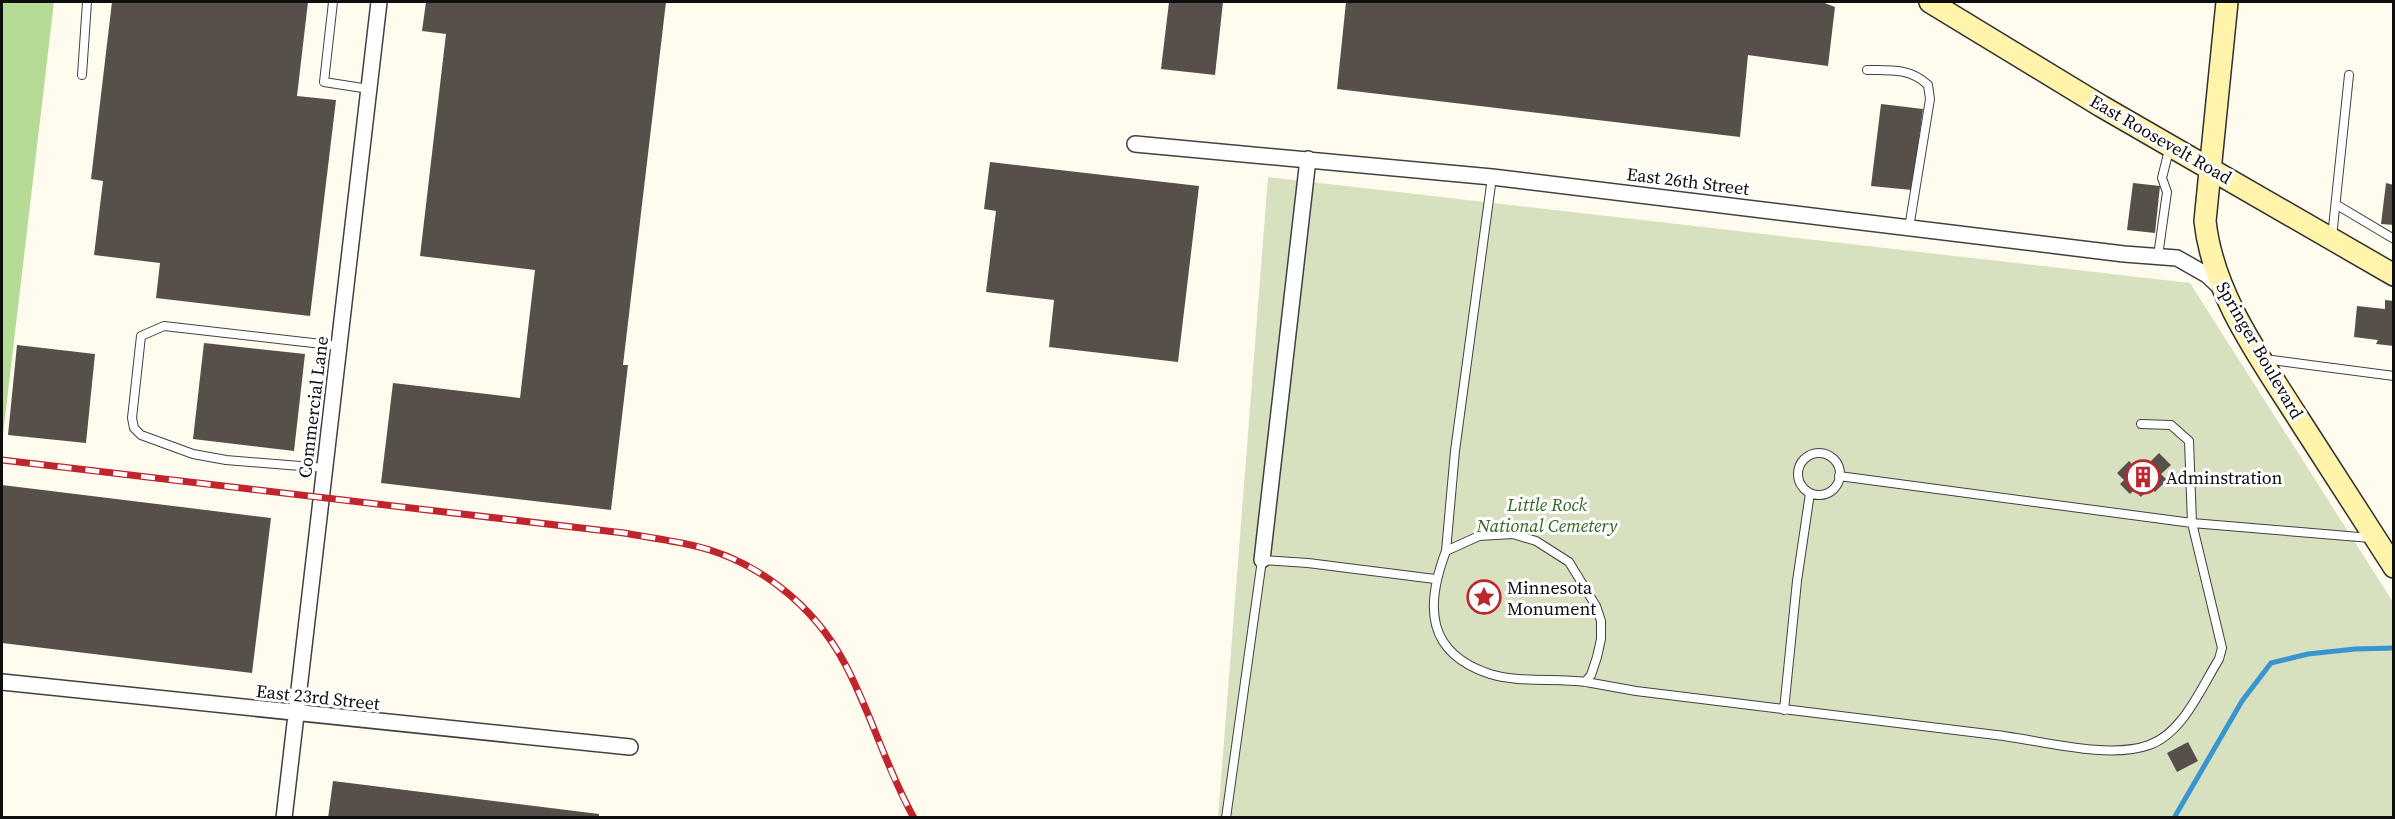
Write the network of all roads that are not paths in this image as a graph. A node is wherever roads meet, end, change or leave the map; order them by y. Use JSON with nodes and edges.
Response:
{"nodes":[{"id":1,"x":87,"y":2,"type":"edge"},
{"id":2,"x":333,"y":2,"type":"edge"},
{"id":3,"x":379,"y":2,"type":"edge"},
{"id":4,"x":1930,"y":2,"type":"edge"},
{"id":5,"x":2227,"y":2,"type":"edge"},
{"id":6,"x":1867,"y":70,"type":"dead end"},
{"id":7,"x":82,"y":75,"type":"dead end"},
{"id":8,"x":2349,"y":75,"type":"dead end"},
{"id":9,"x":369,"y":89,"type":"junction"},
{"id":10,"x":1135,"y":144,"type":"dead end"},
{"id":11,"x":2170,"y":145,"type":"junction"},
{"id":12,"x":1308,"y":159,"type":"junction"},
{"id":13,"x":2210,"y":167,"type":"junction"},
{"id":14,"x":1492,"y":177,"type":"junction"},
{"id":15,"x":2337,"y":205,"type":"junction"},
{"id":16,"x":1909,"y":228,"type":"junction"},
{"id":17,"x":2332,"y":239,"type":"junction"},
{"id":18,"x":2394,"y":239,"type":"edge"},
{"id":19,"x":2158,"y":256,"type":"junction"},
{"id":20,"x":2394,"y":275,"type":"edge"},
{"id":21,"x":2224,"y":291,"type":"junction"},
{"id":22,"x":339,"y":346,"type":"junction"},
{"id":23,"x":2260,"y":358,"type":"junction"},
{"id":24,"x":2394,"y":376,"type":"edge"},
{"id":25,"x":2141,"y":424,"type":"dead end"},
{"id":26,"x":325,"y":468,"type":"junction"},
{"id":27,"x":1839,"y":476,"type":"junction"},
{"id":28,"x":1810,"y":493,"type":"junction"},
{"id":29,"x":2192,"y":523,"type":"junction"},
{"id":30,"x":2375,"y":538,"type":"junction"},
{"id":31,"x":1446,"y":551,"type":"junction"},
{"id":32,"x":1262,"y":560,"type":"junction"},
{"id":33,"x":2394,"y":567,"type":"edge"},
{"id":34,"x":1435,"y":579,"type":"junction"},
{"id":35,"x":2,"y":682,"type":"edge"},
{"id":36,"x":1585,"y":682,"type":"junction"},
{"id":37,"x":1784,"y":710,"type":"junction"},
{"id":38,"x":297,"y":714,"type":"junction"},
{"id":39,"x":630,"y":747,"type":"dead end"},
{"id":40,"x":284,"y":818,"type":"edge"},
{"id":41,"x":1226,"y":818,"type":"edge"}],
"edges":[{"from":1,"to":7,"type":"lane"},
{"from":2,"to":9,"type":"lane"},
{"from":3,"to":9,"type":"street","name":"Commercial Lane"},
{"from":4,"to":11,"type":"main road","name":"East Roosevelt Road"},
{"from":5,"to":13,"type":"main road","name":"Springer Boulevard"},
{"from":6,"to":16,"type":"lane"},
{"from":8,"to":15,"type":"lane"},
{"from":9,"to":22,"type":"street","name":"Commercial Lane"},
{"from":10,"to":12,"type":"street","name":"East 26th Street"},
{"from":11,"to":13,"type":"main road","name":"East Roosevelt Road"},
{"from":11,"to":19,"type":"lane"},
{"from":12,"to":14,"type":"street","name":"East 26th Street"},
{"from":12,"to":32,"type":"street"},
{"from":13,"to":17,"type":"main road","name":"East Roosevelt Road"},
{"from":13,"to":21,"type":"main road","name":"Springer Boulevard"},
{"from":14,"to":16,"type":"street","name":"East 26th Street"},
{"from":14,"to":31,"type":"lane"},
{"from":15,"to":17,"type":"lane"},
{"from":15,"to":18,"type":"lane"},
{"from":16,"to":19,"type":"street","name":"East 26th Street"},
{"from":17,"to":20,"type":"main road","name":"East Roosevelt Road"},
{"from":19,"to":21,"type":"street","name":"East 26th Street"},
{"from":21,"to":23,"type":"main road","name":"Springer Boulevard"},
{"from":22,"to":26,"type":"street","name":"Commercial Lane"},
{"from":22,"to":26,"type":"lane"},
{"from":23,"to":24,"type":"lane"},
{"from":23,"to":30,"type":"main road","name":"Springer Boulevard"},
{"from":25,"to":29,"type":"lane"},
{"from":26,"to":38,"type":"street","name":"Commercial Lane"},
{"from":27,"to":28,"type":"lane"},
{"from":27,"to":28,"type":"lane"},
{"from":27,"to":29,"type":"lane"},
{"from":28,"to":37,"type":"lane"},
{"from":29,"to":30,"type":"lane"},
{"from":29,"to":37,"type":"lane"},
{"from":30,"to":33,"type":"main road","name":"Springer Boulevard"},
{"from":31,"to":34,"type":"lane"},
{"from":31,"to":36,"type":"lane"},
{"from":32,"to":34,"type":"lane"},
{"from":32,"to":41,"type":"lane"},
{"from":34,"to":36,"type":"lane"},
{"from":35,"to":38,"type":"street","name":"East 23rd Street"},
{"from":36,"to":37,"type":"lane"},
{"from":38,"to":39,"type":"street","name":"East 23rd Street"},
{"from":38,"to":40,"type":"street","name":"Commercial Lane"}]}
